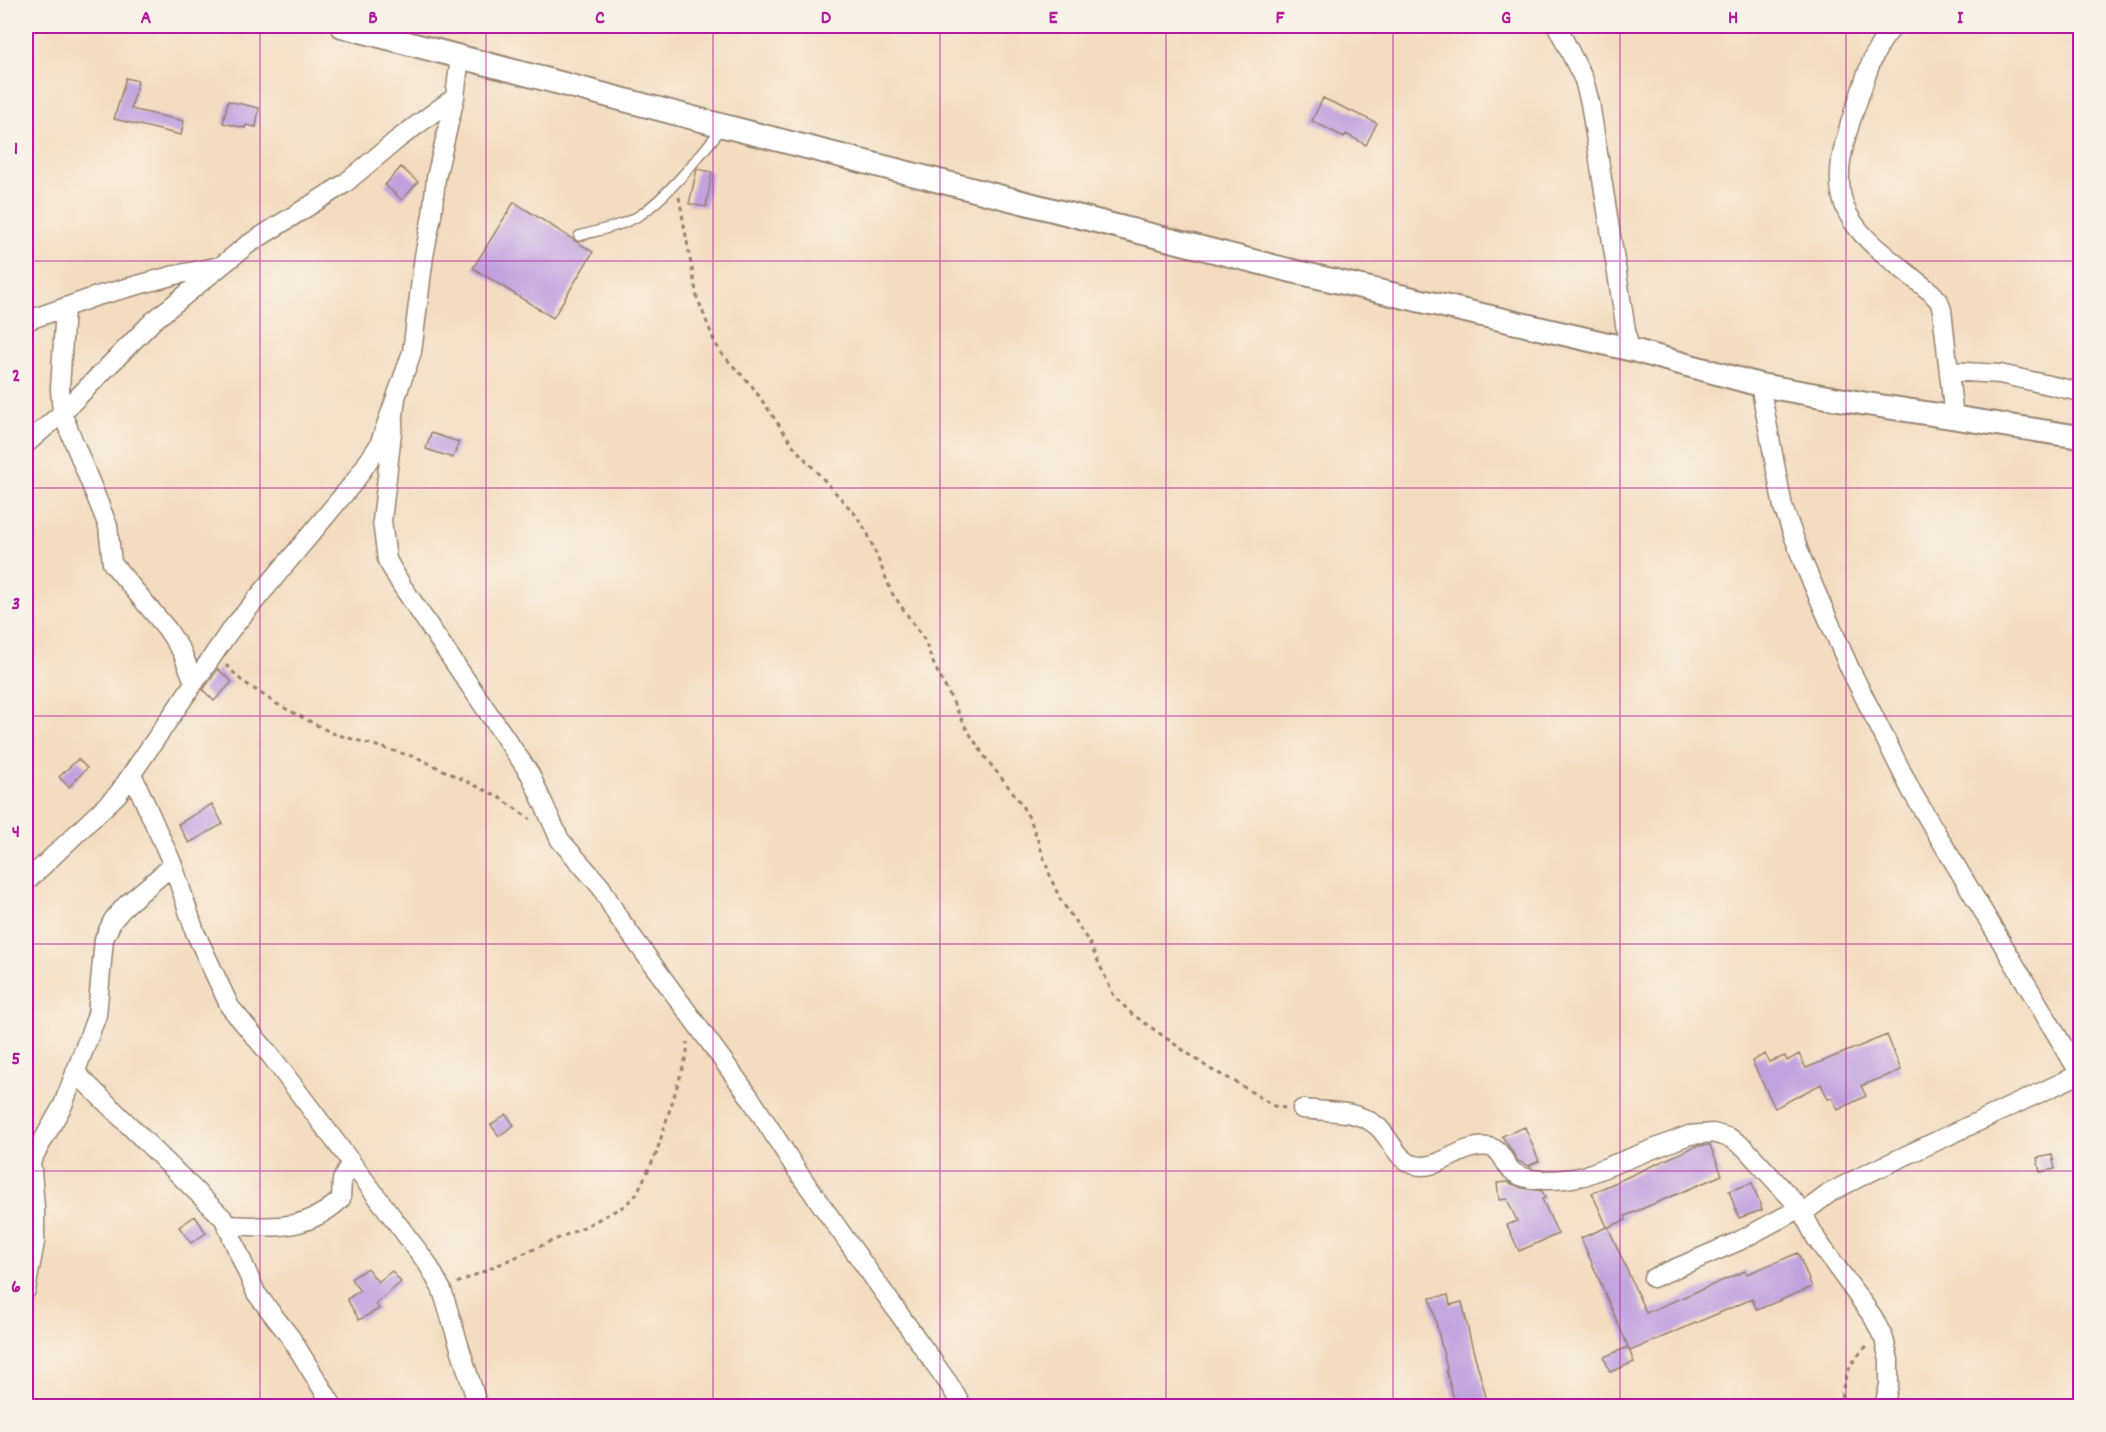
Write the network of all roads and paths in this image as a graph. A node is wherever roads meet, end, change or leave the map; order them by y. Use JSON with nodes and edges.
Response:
{"nodes":[{"id":1,"x":342,"y":26,"type":"edge"},
{"id":2,"x":1557,"y":26,"type":"edge"},
{"id":3,"x":1894,"y":26,"type":"edge"},
{"id":4,"x":384,"y":31,"type":"edge"},
{"id":5,"x":460,"y":57,"type":"junction"},
{"id":6,"x":455,"y":97,"type":"junction"},
{"id":7,"x":724,"y":126,"type":"junction"},
{"id":8,"x":676,"y":181,"type":"junction"},
{"id":9,"x":579,"y":236,"type":"dead end"},
{"id":10,"x":222,"y":266,"type":"junction"},
{"id":11,"x":65,"y":308,"type":"junction"},
{"id":12,"x":26,"y":321,"type":"edge"},
{"id":13,"x":1629,"y":349,"type":"junction"},
{"id":14,"x":1948,"y":371,"type":"junction"},
{"id":15,"x":1760,"y":385,"type":"junction"},
{"id":16,"x":2080,"y":392,"type":"edge"},
{"id":17,"x":396,"y":398,"type":"junction"},
{"id":18,"x":62,"y":413,"type":"junction"},
{"id":19,"x":1954,"y":418,"type":"junction"},
{"id":20,"x":2080,"y":437,"type":"edge"},
{"id":21,"x":26,"y":444,"type":"edge"},
{"id":22,"x":214,"y":653,"type":"junction"},
{"id":23,"x":195,"y":682,"type":"junction"},
{"id":24,"x":132,"y":774,"type":"junction"},
{"id":25,"x":534,"y":821,"type":"dead end"},
{"id":26,"x":172,"y":865,"type":"junction"},
{"id":27,"x":26,"y":882,"type":"edge"},
{"id":28,"x":688,"y":1013,"type":"junction"},
{"id":29,"x":75,"y":1072,"type":"junction"},
{"id":30,"x":2080,"y":1074,"type":"edge"},
{"id":31,"x":1302,"y":1109,"type":"joint"},
{"id":32,"x":351,"y":1161,"type":"junction"},
{"id":33,"x":28,"y":1164,"type":"edge"},
{"id":34,"x":1802,"y":1211,"type":"junction"},
{"id":35,"x":228,"y":1225,"type":"junction"},
{"id":36,"x":1653,"y":1278,"type":"dead end"},
{"id":37,"x":26,"y":1290,"type":"edge"},
{"id":38,"x":442,"y":1290,"type":"junction"},
{"id":39,"x":1884,"y":1339,"type":"junction"},
{"id":40,"x":1839,"y":1406,"type":"edge"},
{"id":41,"x":333,"y":1407,"type":"edge"},
{"id":42,"x":478,"y":1407,"type":"edge"},
{"id":43,"x":963,"y":1407,"type":"edge"},
{"id":44,"x":1847,"y":1407,"type":"edge"},
{"id":45,"x":1884,"y":1407,"type":"edge"}],
"edges":[{"from":1,"to":4,"type":"street"},
{"from":2,"to":13,"type":"street"},
{"from":3,"to":14,"type":"street"},
{"from":4,"to":5,"type":"street"},
{"from":5,"to":6,"type":"street"},
{"from":5,"to":7,"type":"street"},
{"from":6,"to":10,"type":"street"},
{"from":6,"to":17,"type":"street"},
{"from":7,"to":8,"type":"lane"},
{"from":7,"to":13,"type":"street"},
{"from":8,"to":9,"type":"lane"},
{"from":8,"to":31,"type":"path"},
{"from":10,"to":11,"type":"street"},
{"from":10,"to":18,"type":"street"},
{"from":11,"to":12,"type":"street"},
{"from":11,"to":18,"type":"street"},
{"from":13,"to":15,"type":"street"},
{"from":14,"to":16,"type":"street"},
{"from":14,"to":19,"type":"street"},
{"from":15,"to":19,"type":"street"},
{"from":15,"to":30,"type":"street"},
{"from":17,"to":22,"type":"street"},
{"from":17,"to":28,"type":"street"},
{"from":18,"to":21,"type":"street"},
{"from":18,"to":23,"type":"street"},
{"from":19,"to":20,"type":"street"},
{"from":22,"to":23,"type":"street"},
{"from":22,"to":25,"type":"path"},
{"from":23,"to":24,"type":"street"},
{"from":24,"to":26,"type":"street"},
{"from":24,"to":27,"type":"street"},
{"from":26,"to":29,"type":"street"},
{"from":26,"to":32,"type":"street"},
{"from":28,"to":38,"type":"path"},
{"from":28,"to":43,"type":"street"},
{"from":29,"to":33,"type":"street"},
{"from":29,"to":35,"type":"street"},
{"from":30,"to":34,"type":"street"},
{"from":31,"to":34,"type":"street"},
{"from":32,"to":35,"type":"street"},
{"from":32,"to":38,"type":"street"},
{"from":33,"to":37,"type":"street"},
{"from":34,"to":36,"type":"street"},
{"from":34,"to":39,"type":"street"},
{"from":35,"to":41,"type":"street"},
{"from":38,"to":42,"type":"street"},
{"from":39,"to":40,"type":"path"},
{"from":39,"to":45,"type":"street"},
{"from":40,"to":44,"type":"path"}]}
